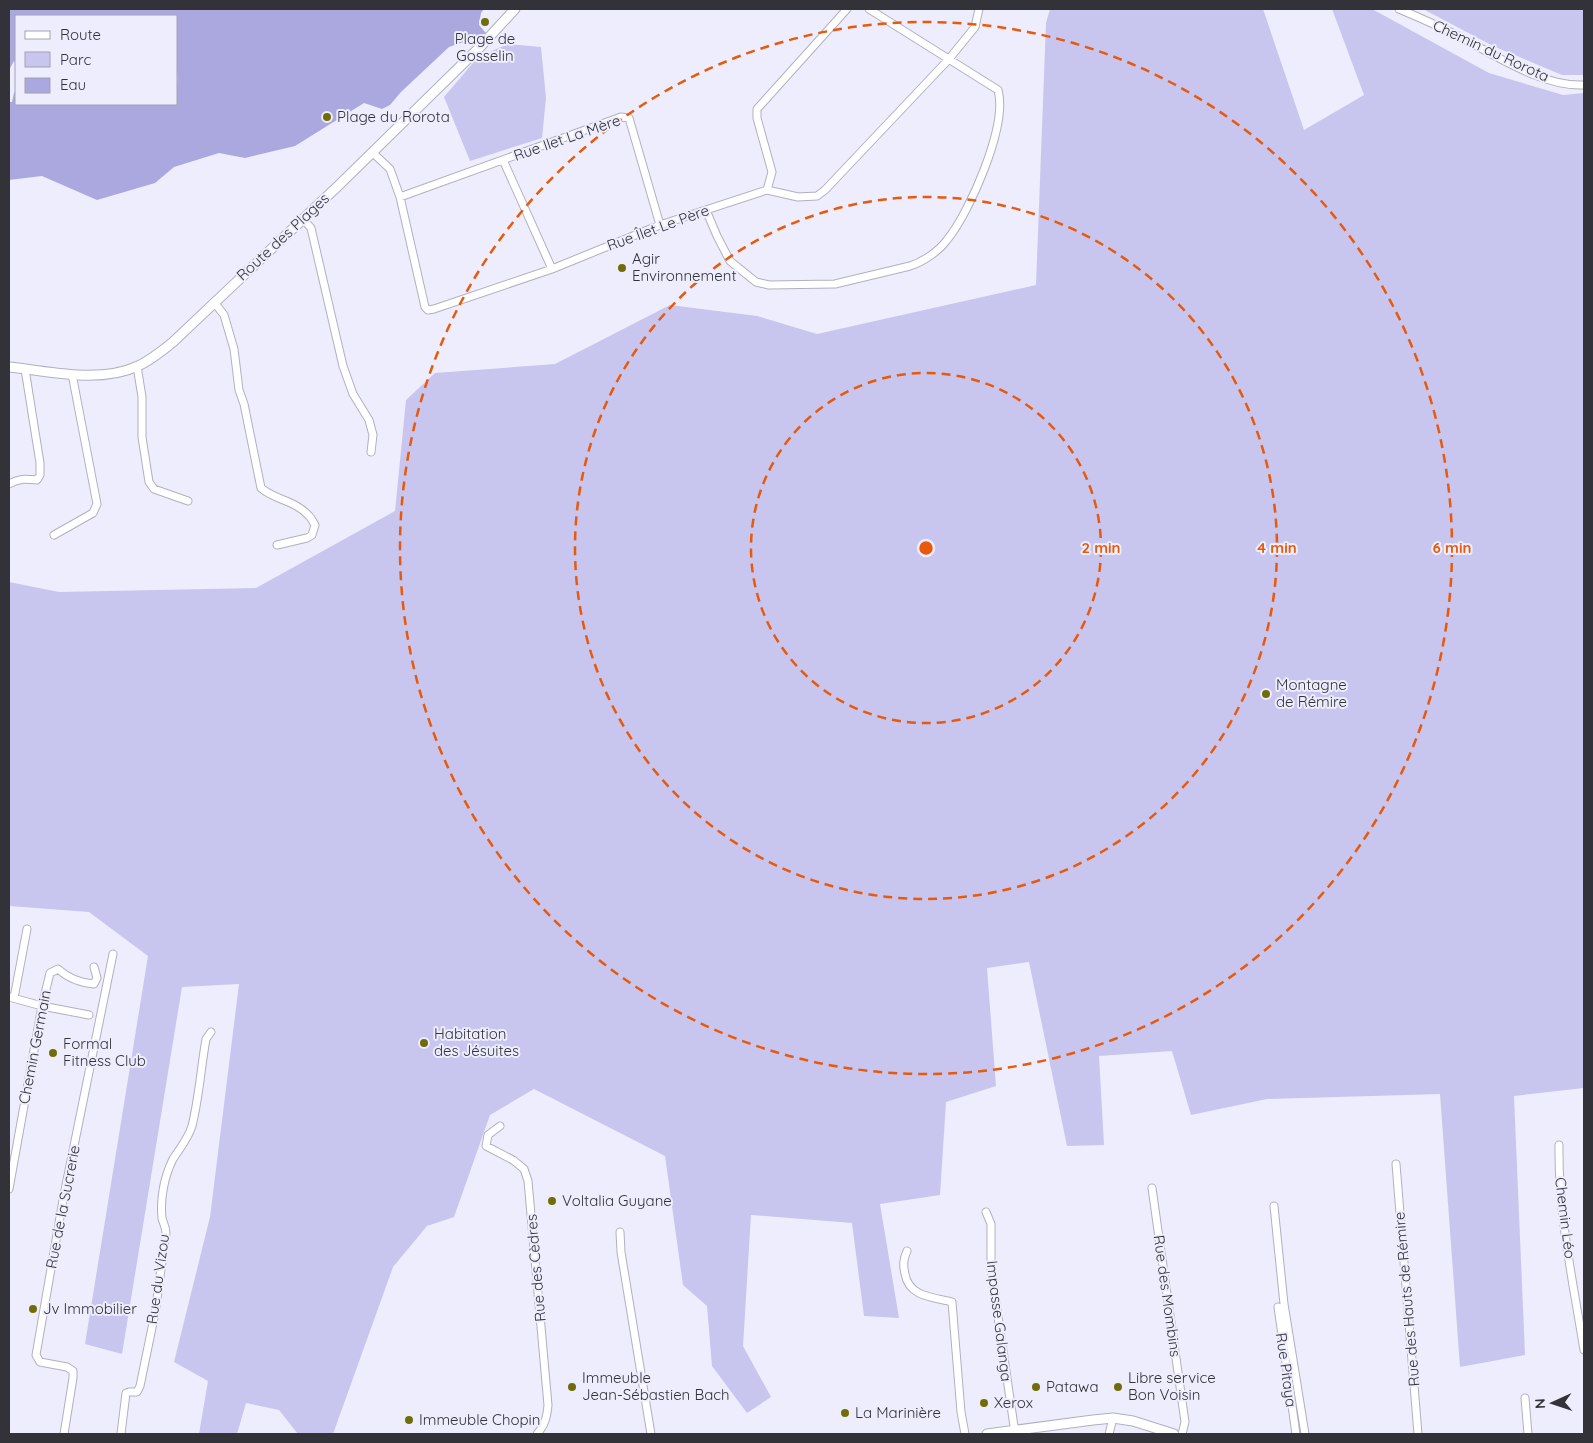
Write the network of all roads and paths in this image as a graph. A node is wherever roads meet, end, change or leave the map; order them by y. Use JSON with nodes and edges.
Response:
{"nodes":[{"id":1,"x":515,"y":9,"type":"edge"},
{"id":2,"x":847,"y":9,"type":"edge"},
{"id":3,"x":869,"y":9,"type":"edge"},
{"id":4,"x":979,"y":9,"type":"edge"},
{"id":5,"x":1399,"y":9,"type":"edge"},
{"id":6,"x":950,"y":59,"type":"junction"},
{"id":7,"x":1584,"y":85,"type":"edge"},
{"id":8,"x":372,"y":152,"type":"junction"},
{"id":9,"x":503,"y":160,"type":"junction"},
{"id":10,"x":767,"y":190,"type":"junction"},
{"id":11,"x":400,"y":197,"type":"junction"},
{"id":12,"x":706,"y":210,"type":"junction"},
{"id":13,"x":303,"y":219,"type":"junction"},
{"id":14,"x":660,"y":225,"type":"junction"},
{"id":15,"x":552,"y":269,"type":"junction"},
{"id":16,"x":214,"y":302,"type":"junction"},
{"id":17,"x":137,"y":366,"type":"junction"},
{"id":18,"x":9,"y":367,"type":"edge"},
{"id":19,"x":25,"y":368,"type":"junction"},
{"id":20,"x":72,"y":374,"type":"junction"},
{"id":21,"x":371,"y":452,"type":"dead end"},
{"id":22,"x":9,"y":484,"type":"edge"},
{"id":23,"x":188,"y":501,"type":"dead end"},
{"id":24,"x":54,"y":535,"type":"dead end"},
{"id":25,"x":277,"y":545,"type":"dead end"},
{"id":26,"x":27,"y":929,"type":"dead end"},
{"id":27,"x":114,"y":954,"type":"dead end"},
{"id":28,"x":94,"y":967,"type":"dead end"},
{"id":29,"x":11,"y":997,"type":"edge"},
{"id":30,"x":42,"y":1006,"type":"junction"},
{"id":31,"x":89,"y":1015,"type":"dead end"},
{"id":32,"x":211,"y":1032,"type":"dead end"},
{"id":33,"x":500,"y":1126,"type":"dead end"},
{"id":34,"x":1559,"y":1145,"type":"dead end"},
{"id":35,"x":1396,"y":1164,"type":"dead end"},
{"id":36,"x":9,"y":1188,"type":"edge"},
{"id":37,"x":1152,"y":1188,"type":"dead end"},
{"id":38,"x":1274,"y":1206,"type":"dead end"},
{"id":39,"x":986,"y":1212,"type":"dead end"},
{"id":40,"x":620,"y":1232,"type":"dead end"},
{"id":41,"x":907,"y":1251,"type":"dead end"},
{"id":42,"x":1278,"y":1306,"type":"dead end"},
{"id":43,"x":1584,"y":1350,"type":"edge"},
{"id":44,"x":1525,"y":1398,"type":"dead end"},
{"id":45,"x":1113,"y":1418,"type":"junction"},
{"id":46,"x":1017,"y":1430,"type":"junction"},
{"id":47,"x":64,"y":1434,"type":"edge"},
{"id":48,"x":121,"y":1434,"type":"edge"},
{"id":49,"x":537,"y":1434,"type":"edge"},
{"id":50,"x":651,"y":1434,"type":"edge"},
{"id":51,"x":965,"y":1434,"type":"edge"},
{"id":52,"x":991,"y":1434,"type":"edge"},
{"id":53,"x":1109,"y":1434,"type":"edge"},
{"id":54,"x":1174,"y":1434,"type":"edge"},
{"id":55,"x":1182,"y":1434,"type":"edge"},
{"id":56,"x":1296,"y":1434,"type":"edge"},
{"id":57,"x":1305,"y":1434,"type":"edge"},
{"id":58,"x":1418,"y":1434,"type":"edge"},
{"id":59,"x":1528,"y":1434,"type":"edge"}],
"edges":[{"from":1,"to":8,"type":"street","name":"Route des Plages"},
{"from":2,"to":10,"type":"street"},
{"from":3,"to":6,"type":"street"},
{"from":4,"to":6,"type":"street"},
{"from":5,"to":7,"type":"street","name":"Chemin du Rorota"},
{"from":6,"to":10,"type":"street"},
{"from":6,"to":12,"type":"street"},
{"from":8,"to":11,"type":"street","name":"Rue Îlet Le Père"},
{"from":8,"to":13,"type":"street","name":"Route des Plages"},
{"from":9,"to":11,"type":"street","name":"Rue Ilet La Mère"},
{"from":9,"to":14,"type":"street","name":"Rue Ilet La Mère"},
{"from":9,"to":15,"type":"street"},
{"from":10,"to":12,"type":"street","name":"Rue Îlet Le Père"},
{"from":11,"to":15,"type":"street","name":"Rue Îlet Le Père"},
{"from":12,"to":14,"type":"street","name":"Rue Îlet Le Père"},
{"from":13,"to":16,"type":"street","name":"Route des Plages"},
{"from":13,"to":21,"type":"street"},
{"from":14,"to":15,"type":"street","name":"Rue Îlet Le Père"},
{"from":16,"to":17,"type":"street","name":"Route des Plages"},
{"from":16,"to":25,"type":"street"},
{"from":17,"to":20,"type":"street","name":"Route des Plages"},
{"from":17,"to":23,"type":"street"},
{"from":18,"to":19,"type":"street","name":"Route des Plages"},
{"from":19,"to":20,"type":"street","name":"Route des Plages"},
{"from":19,"to":22,"type":"street"},
{"from":20,"to":24,"type":"street"},
{"from":26,"to":29,"type":"street"},
{"from":27,"to":47,"type":"street","name":"Rue de la Sucrerie"},
{"from":28,"to":30,"type":"street","name":"Chemin Germain"},
{"from":29,"to":30,"type":"street"},
{"from":30,"to":31,"type":"street"},
{"from":30,"to":36,"type":"street","name":"Chemin Germain"},
{"from":32,"to":48,"type":"street","name":"Rue du Vizou"},
{"from":33,"to":49,"type":"street","name":"Rue des Cèdres"},
{"from":34,"to":43,"type":"street","name":"Chemin Léo"},
{"from":35,"to":58,"type":"street","name":"Rue des Hauts de Rémire"},
{"from":37,"to":55,"type":"street","name":"Rue des Mombins"},
{"from":38,"to":57,"type":"street"},
{"from":39,"to":46,"type":"street","name":"Impasse Galanga"},
{"from":40,"to":50,"type":"street"},
{"from":41,"to":51,"type":"street"},
{"from":42,"to":56,"type":"street","name":"Rue Pitaya"},
{"from":44,"to":59,"type":"street"},
{"from":45,"to":46,"type":"street"},
{"from":45,"to":53,"type":"street"},
{"from":45,"to":54,"type":"street"},
{"from":46,"to":52,"type":"street"}]}
